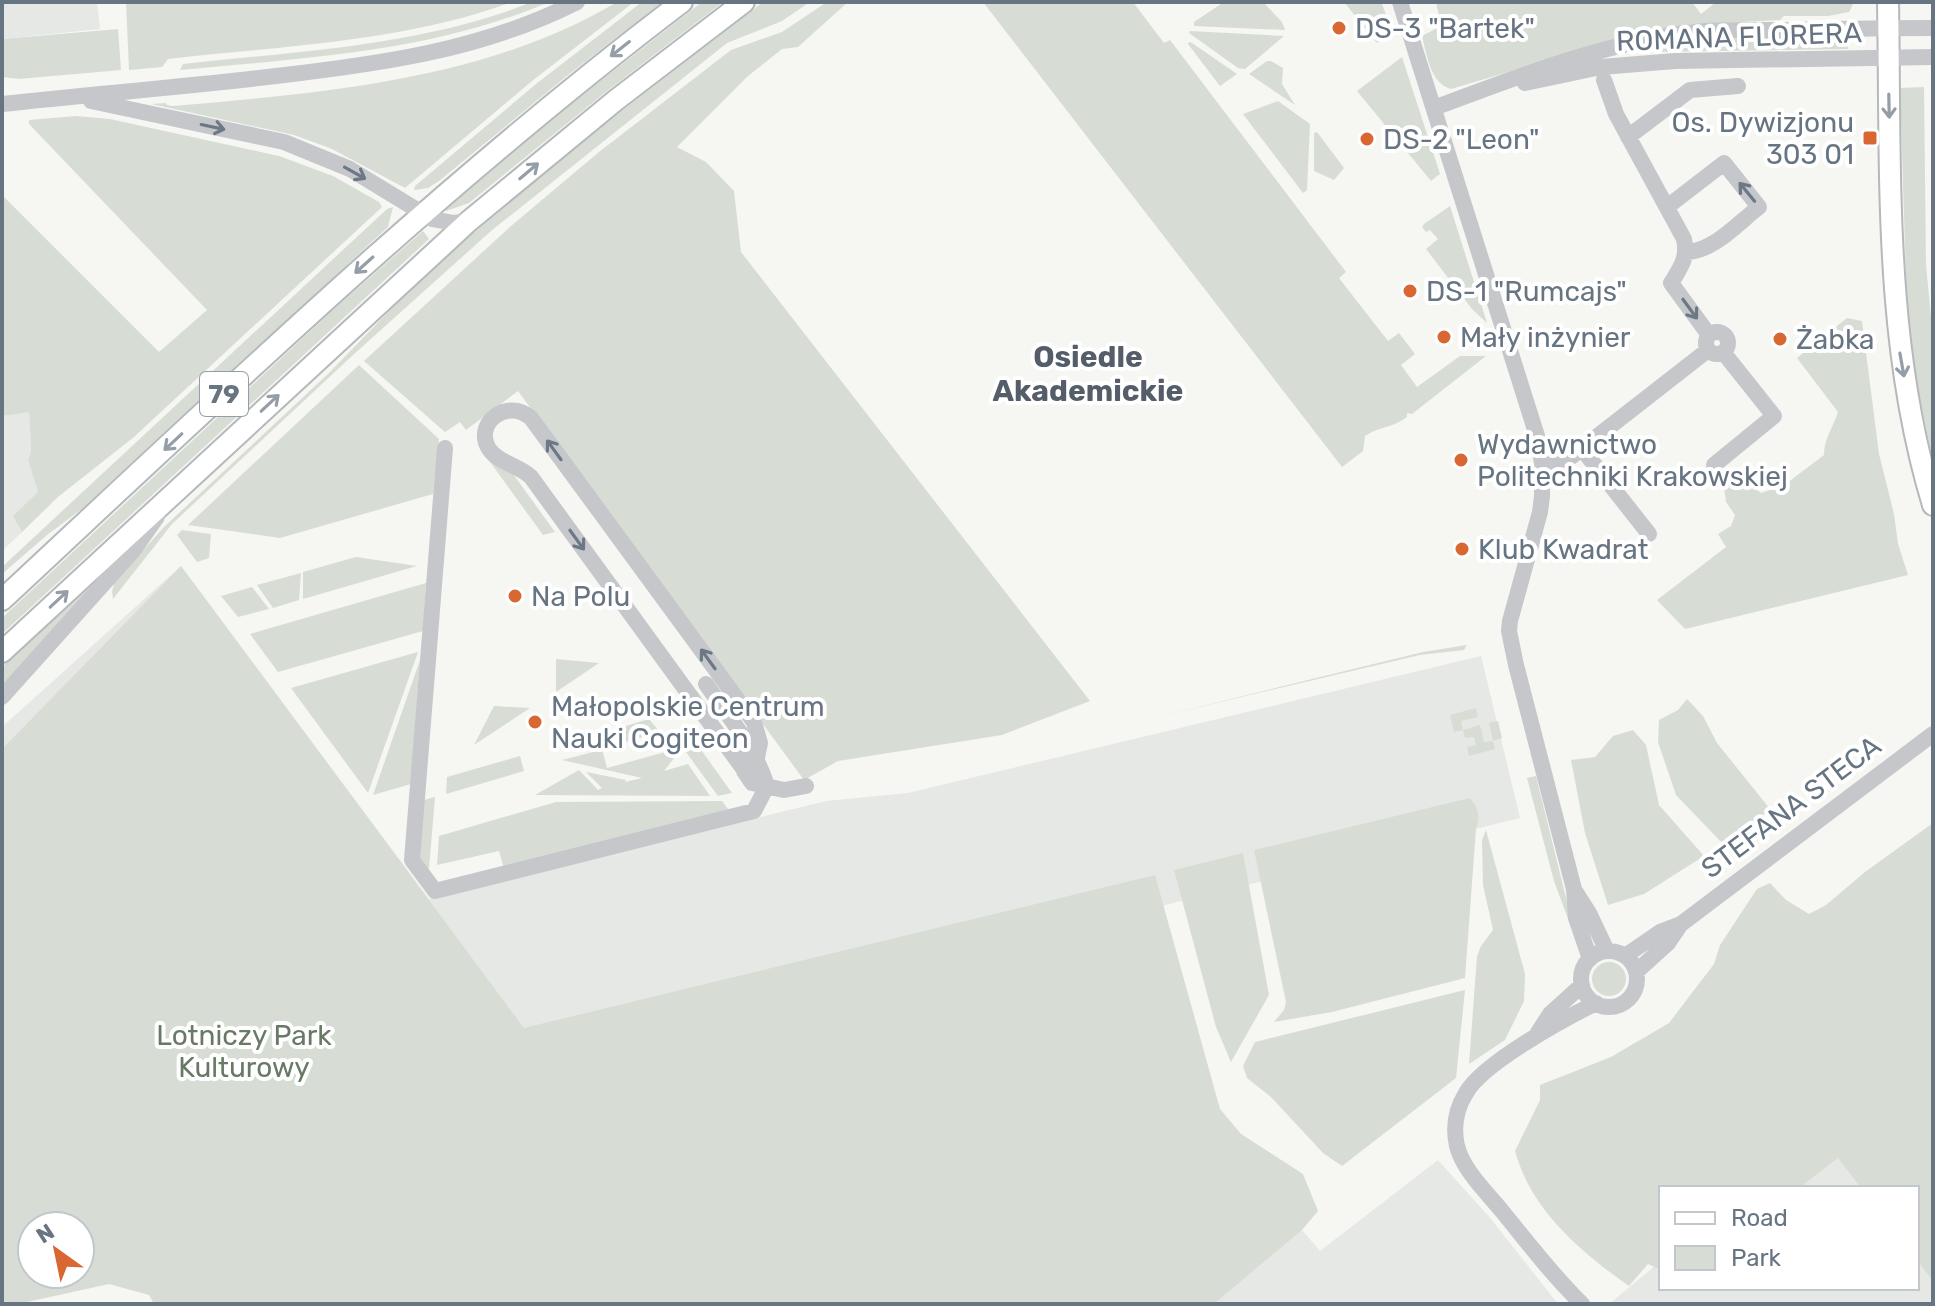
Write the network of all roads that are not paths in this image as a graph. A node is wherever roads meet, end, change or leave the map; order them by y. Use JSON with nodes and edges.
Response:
{"nodes":[{"id":1,"x":577,"y":2,"type":"edge"},
{"id":2,"x":682,"y":2,"type":"edge"},
{"id":3,"x":744,"y":2,"type":"edge"},
{"id":4,"x":1400,"y":2,"type":"edge"},
{"id":5,"x":1888,"y":2,"type":"edge"},
{"id":6,"x":1888,"y":28,"type":"junction"},
{"id":7,"x":1933,"y":28,"type":"edge"},
{"id":8,"x":1933,"y":57,"type":"edge"},
{"id":9,"x":1889,"y":58,"type":"junction"},
{"id":10,"x":1604,"y":80,"type":"dead end"},
{"id":11,"x":1500,"y":85,"type":"junction"},
{"id":12,"x":1738,"y":86,"type":"dead end"},
{"id":13,"x":147,"y":91,"type":"junction"},
{"id":14,"x":78,"y":98,"type":"junction"},
{"id":15,"x":2,"y":104,"type":"edge"},
{"id":16,"x":1434,"y":108,"type":"junction"},
{"id":17,"x":143,"y":112,"type":"junction"},
{"id":18,"x":1628,"y":137,"type":"junction"},
{"id":19,"x":1667,"y":207,"type":"junction"},
{"id":20,"x":422,"y":213,"type":"junction"},
{"id":21,"x":469,"y":221,"type":"junction"},
{"id":22,"x":1687,"y":252,"type":"junction"},
{"id":23,"x":1714,"y":346,"type":"junction"},
{"id":24,"x":445,"y":448,"type":"dead end"},
{"id":25,"x":1583,"y":450,"type":"junction"},
{"id":26,"x":1542,"y":463,"type":"junction"},
{"id":27,"x":1714,"y":465,"type":"dead end"},
{"id":28,"x":174,"y":493,"type":"junction"},
{"id":29,"x":1933,"y":505,"type":"edge"},
{"id":30,"x":1649,"y":534,"type":"dead end"},
{"id":31,"x":2,"y":600,"type":"edge"},
{"id":32,"x":2,"y":652,"type":"edge"},
{"id":33,"x":706,"y":684,"type":"dead end"},
{"id":34,"x":2,"y":697,"type":"edge"},
{"id":35,"x":1933,"y":734,"type":"edge"},
{"id":36,"x":749,"y":764,"type":"junction"},
{"id":37,"x":767,"y":786,"type":"junction"},
{"id":38,"x":806,"y":786,"type":"dead end"},
{"id":39,"x":1574,"y":889,"type":"junction"},
{"id":40,"x":1681,"y":924,"type":"junction"},
{"id":41,"x":1607,"y":951,"type":"junction"},
{"id":42,"x":1625,"y":956,"type":"junction"},
{"id":43,"x":1590,"y":959,"type":"junction"},
{"id":44,"x":1636,"y":972,"type":"junction"},
{"id":45,"x":1582,"y":985,"type":"junction"},
{"id":46,"x":1596,"y":1003,"type":"junction"},
{"id":47,"x":1536,"y":1035,"type":"junction"},
{"id":48,"x":1582,"y":1304,"type":"edge"}],
"edges":[{"from":1,"to":13,"type":"street"},
{"from":2,"to":20,"type":"main road","number":"79","one_way":true},
{"from":21,"to":3,"type":"main road","number":"79","one_way":true},
{"from":4,"to":16,"type":"street"},
{"from":5,"to":6,"type":"main road"},
{"from":6,"to":7,"type":"street","name":"ROMANA FLORERA"},
{"from":6,"to":9,"type":"main road"},
{"from":6,"to":11,"type":"street","name":"ROMANA FLORERA"},
{"from":8,"to":9,"type":"street","name":"ROMANA FLORERA"},
{"from":9,"to":11,"type":"street","name":"ROMANA FLORERA"},
{"from":9,"to":29,"type":"main road","one_way":true},
{"from":10,"to":18,"type":"street"},
{"from":11,"to":16,"type":"street","name":"ROMANA FLORERA"},
{"from":12,"to":18,"type":"street"},
{"from":13,"to":14,"type":"street"},
{"from":13,"to":17,"type":"street"},
{"from":14,"to":15,"type":"street"},
{"from":14,"to":17,"type":"street"},
{"from":16,"to":26,"type":"street"},
{"from":17,"to":20,"type":"street","one_way":true},
{"from":18,"to":19,"type":"street"},
{"from":19,"to":22,"type":"street"},
{"from":22,"to":19,"type":"street","one_way":true},
{"from":20,"to":21,"type":"street"},
{"from":20,"to":31,"type":"main road","number":"79","one_way":true},
{"from":28,"to":21,"type":"main road","number":"79","one_way":true},
{"from":22,"to":23,"type":"street","one_way":true},
{"from":23,"to":25,"type":"street"},
{"from":23,"to":27,"type":"street"},
{"from":24,"to":37,"type":"street"},
{"from":25,"to":26,"type":"street"},
{"from":25,"to":30,"type":"street"},
{"from":26,"to":39,"type":"street"},
{"from":32,"to":28,"type":"main road","number":"79","one_way":true},
{"from":28,"to":34,"type":"street"},
{"from":33,"to":36,"type":"street"},
{"from":35,"to":40,"type":"street","name":"STEFANA STECA"},
{"from":36,"to":36,"type":"street","one_way":true},
{"from":36,"to":37,"type":"street"},
{"from":37,"to":38,"type":"street"},
{"from":39,"to":41,"type":"street"},
{"from":39,"to":43,"type":"street"},
{"from":40,"to":42,"type":"street","name":"STEFANA STECA"},
{"from":40,"to":44,"type":"street","name":"STEFANA STECA"},
{"from":41,"to":42,"type":"street"},
{"from":41,"to":43,"type":"street"},
{"from":42,"to":44,"type":"street"},
{"from":43,"to":45,"type":"street"},
{"from":44,"to":46,"type":"street"},
{"from":45,"to":46,"type":"street"},
{"from":45,"to":47,"type":"street"},
{"from":46,"to":47,"type":"street"},
{"from":47,"to":48,"type":"street"}]}
